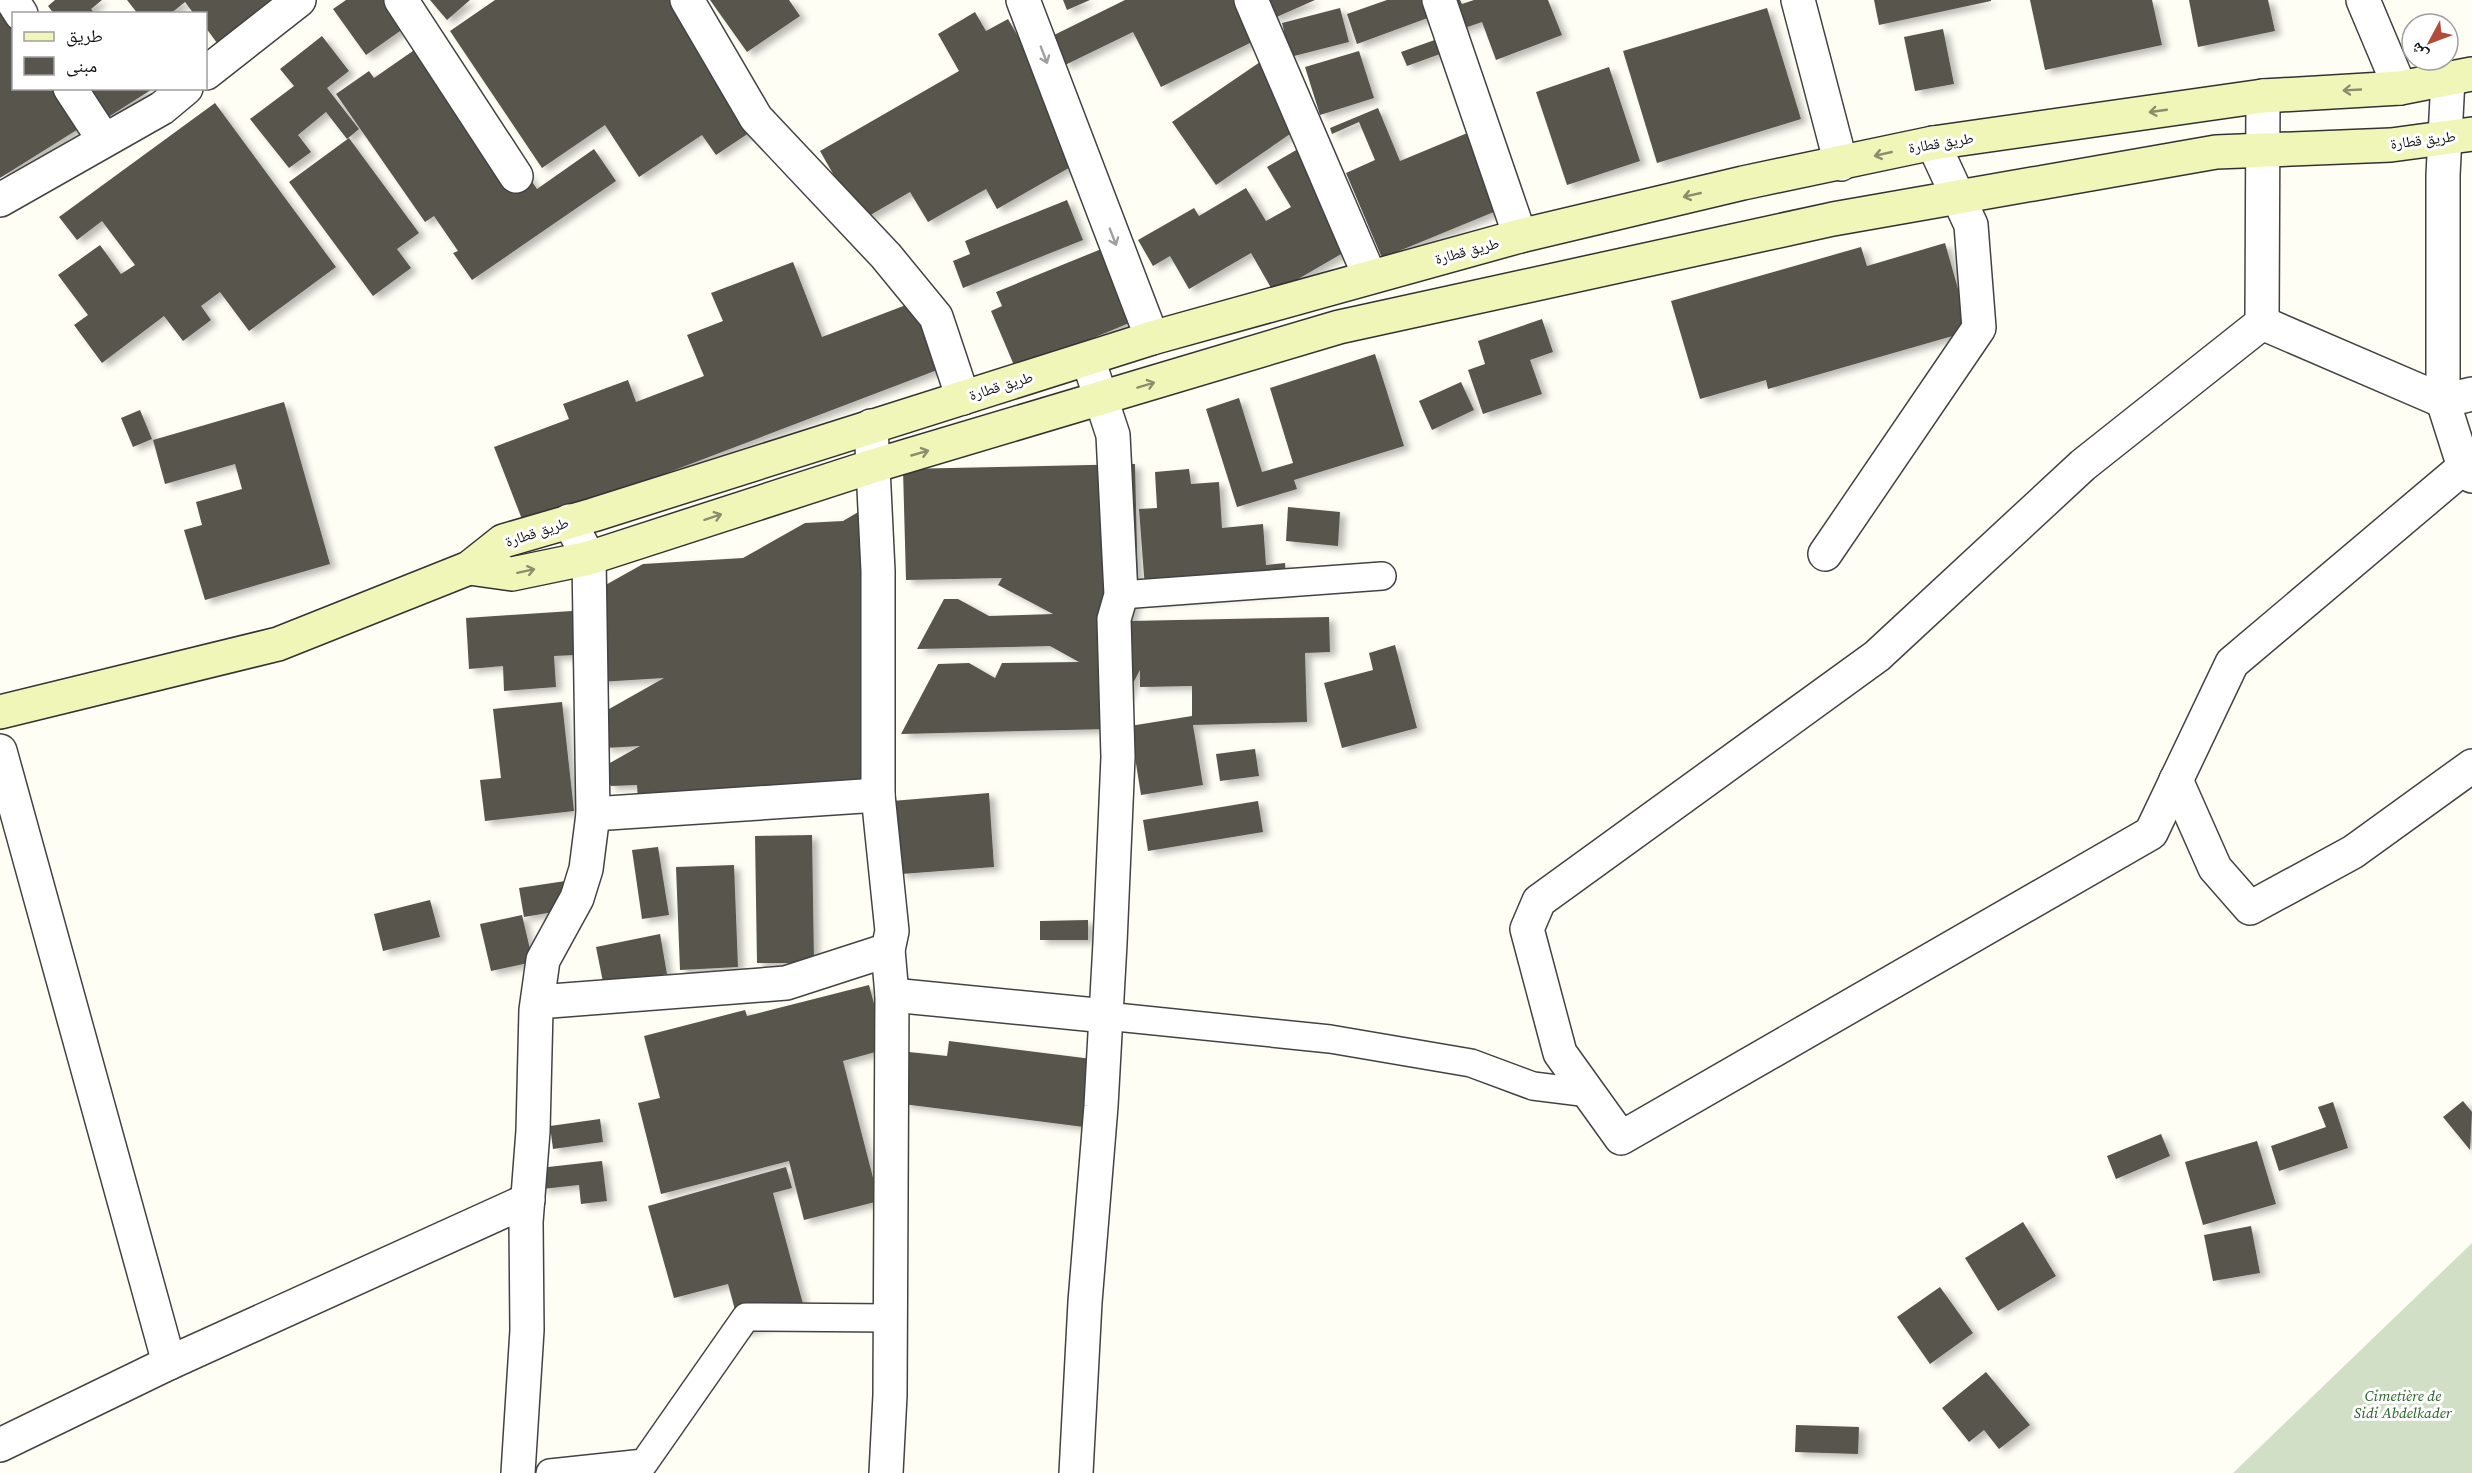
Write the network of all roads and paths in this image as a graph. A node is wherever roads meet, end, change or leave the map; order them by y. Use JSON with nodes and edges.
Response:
{"nodes":[{"id":1,"x":299,"y":0,"type":"edge"},
{"id":2,"x":401,"y":0,"type":"edge"},
{"id":3,"x":687,"y":0,"type":"edge"},
{"id":4,"x":1023,"y":0,"type":"edge"},
{"id":5,"x":1251,"y":0,"type":"edge"},
{"id":6,"x":1439,"y":0,"type":"edge"},
{"id":7,"x":1798,"y":0,"type":"edge"},
{"id":8,"x":2363,"y":0,"type":"edge"},
{"id":9,"x":207,"y":72,"type":"edge"},
{"id":10,"x":2460,"y":77,"type":"edge"},
{"id":11,"x":2400,"y":87,"type":"junction"},
{"id":12,"x":71,"y":90,"type":"edge"},
{"id":13,"x":184,"y":90,"type":"edge"},
{"id":14,"x":2264,"y":96,"type":"junction"},
{"id":15,"x":2458,"y":136,"type":"edge"},
{"id":16,"x":104,"y":140,"type":"junction"},
{"id":17,"x":1933,"y":143,"type":"junction"},
{"id":18,"x":2264,"y":150,"type":"junction"},
{"id":19,"x":1841,"y":164,"type":"junction"},
{"id":20,"x":516,"y":176,"type":"dead end"},
{"id":21,"x":1958,"y":197,"type":"junction"},
{"id":22,"x":0,"y":200,"type":"edge"},
{"id":23,"x":1520,"y":236,"type":"junction"},
{"id":24,"x":1370,"y":277,"type":"junction"},
{"id":25,"x":2262,"y":323,"type":"junction"},
{"id":26,"x":1152,"y":338,"type":"junction"},
{"id":27,"x":1088,"y":359,"type":"junction"},
{"id":28,"x":2457,"y":397,"type":"edge"},
{"id":29,"x":963,"y":398,"type":"junction"},
{"id":30,"x":1101,"y":398,"type":"junction"},
{"id":31,"x":871,"y":426,"type":"junction"},
{"id":32,"x":873,"y":466,"type":"junction"},
{"id":33,"x":2468,"y":472,"type":"edge"},
{"id":34,"x":569,"y":521,"type":"junction"},
{"id":35,"x":1825,"y":554,"type":"dead end"},
{"id":36,"x":588,"y":558,"type":"junction"},
{"id":37,"x":469,"y":568,"type":"junction"},
{"id":38,"x":1382,"y":576,"type":"dead end"},
{"id":39,"x":1121,"y":595,"type":"junction"},
{"id":40,"x":0,"y":712,"type":"edge"},
{"id":41,"x":0,"y":751,"type":"edge"},
{"id":42,"x":2472,"y":766,"type":"edge"},
{"id":43,"x":2176,"y":780,"type":"junction"},
{"id":44,"x":878,"y":795,"type":"junction"},
{"id":45,"x":593,"y":814,"type":"junction"},
{"id":46,"x":888,"y":950,"type":"junction"},
{"id":47,"x":892,"y":995,"type":"junction"},
{"id":48,"x":538,"y":1002,"type":"junction"},
{"id":49,"x":1106,"y":1016,"type":"junction"},
{"id":50,"x":1589,"y":1093,"type":"junction"},
{"id":51,"x":528,"y":1200,"type":"junction"},
{"id":52,"x":891,"y":1318,"type":"junction"},
{"id":53,"x":169,"y":1363,"type":"junction"},
{"id":54,"x":0,"y":1445,"type":"edge"},
{"id":55,"x":602,"y":1470,"type":"edge"},
{"id":56,"x":518,"y":1473,"type":"edge"},
{"id":57,"x":550,"y":1473,"type":"edge"},
{"id":58,"x":886,"y":1473,"type":"edge"},
{"id":59,"x":1076,"y":1473,"type":"edge"}],
"edges":[{"from":1,"to":9,"type":"street"},
{"from":2,"to":20,"type":"street"},
{"from":3,"to":29,"type":"street"},
{"from":4,"to":26,"type":"street","one_way":true},
{"from":5,"to":24,"type":"street"},
{"from":6,"to":23,"type":"street"},
{"from":7,"to":19,"type":"street"},
{"from":8,"to":11,"type":"street"},
{"from":10,"to":11,"type":"main road","name":"طريق قطارة"},
{"from":10,"to":15,"type":"street"},
{"from":11,"to":14,"type":"main road","name":"طريق قطارة","one_way":true},
{"from":12,"to":16,"type":"street"},
{"from":13,"to":16,"type":"street"},
{"from":14,"to":17,"type":"main road","name":"طريق قطارة","one_way":true},
{"from":14,"to":18,"type":"street"},
{"from":15,"to":18,"type":"main road","name":"طريق قطارة"},
{"from":15,"to":28,"type":"street"},
{"from":16,"to":22,"type":"street"},
{"from":17,"to":19,"type":"main road","name":"طريق قطارة","one_way":true},
{"from":17,"to":21,"type":"street"},
{"from":18,"to":21,"type":"main road","name":"طريق قطارة"},
{"from":18,"to":25,"type":"street"},
{"from":19,"to":23,"type":"main road","name":"طريق قطارة","one_way":true},
{"from":30,"to":21,"type":"main road","name":"طريق قطارة","one_way":true},
{"from":21,"to":35,"type":"street"},
{"from":23,"to":24,"type":"main road","name":"طريق قطارة"},
{"from":24,"to":26,"type":"main road","name":"طريق قطارة"},
{"from":25,"to":28,"type":"street"},
{"from":25,"to":50,"type":"street"},
{"from":26,"to":27,"type":"main road","name":"طريق قطارة"},
{"from":27,"to":29,"type":"main road","name":"طريق قطارة"},
{"from":27,"to":30,"type":"street"},
{"from":28,"to":33,"type":"street"},
{"from":29,"to":31,"type":"main road","name":"طريق قطارة"},
{"from":32,"to":30,"type":"main road","name":"طريق قطارة","one_way":true},
{"from":30,"to":39,"type":"street"},
{"from":31,"to":32,"type":"street"},
{"from":31,"to":34,"type":"main road","name":"طريق قطارة"},
{"from":36,"to":32,"type":"main road","name":"طريق قطارة","one_way":true},
{"from":32,"to":44,"type":"street"},
{"from":33,"to":43,"type":"street"},
{"from":34,"to":36,"type":"street"},
{"from":34,"to":37,"type":"main road","name":"طريق قطارة"},
{"from":37,"to":36,"type":"main road","name":"طريق قطارة","one_way":true},
{"from":36,"to":45,"type":"street"},
{"from":37,"to":40,"type":"main road"},
{"from":38,"to":39,"type":"street"},
{"from":39,"to":49,"type":"street"},
{"from":41,"to":53,"type":"street"},
{"from":42,"to":43,"type":"street"},
{"from":43,"to":50,"type":"street"},
{"from":44,"to":45,"type":"street"},
{"from":44,"to":46,"type":"street"},
{"from":45,"to":48,"type":"street"},
{"from":46,"to":47,"type":"street"},
{"from":46,"to":48,"type":"street"},
{"from":47,"to":49,"type":"street"},
{"from":47,"to":52,"type":"street"},
{"from":48,"to":51,"type":"street"},
{"from":49,"to":50,"type":"street"},
{"from":49,"to":59,"type":"street"},
{"from":51,"to":53,"type":"street"},
{"from":51,"to":56,"type":"street"},
{"from":52,"to":55,"type":"street"},
{"from":52,"to":58,"type":"street"},
{"from":53,"to":54,"type":"street"},
{"from":55,"to":57,"type":"street"}]}
